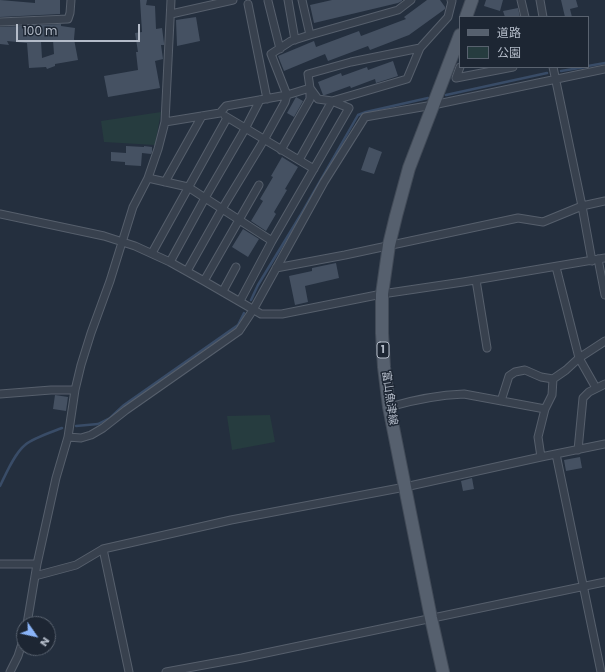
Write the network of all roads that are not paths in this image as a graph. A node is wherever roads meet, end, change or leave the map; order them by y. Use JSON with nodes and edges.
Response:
{"nodes":[{"id":1,"x":71,"y":0,"type":"edge"},
{"id":2,"x":171,"y":0,"type":"edge"},
{"id":3,"x":233,"y":0,"type":"edge"},
{"id":4,"x":288,"y":0,"type":"edge"},
{"id":5,"x":302,"y":0,"type":"edge"},
{"id":6,"x":411,"y":0,"type":"edge"},
{"id":7,"x":451,"y":0,"type":"edge"},
{"id":8,"x":472,"y":0,"type":"edge"},
{"id":9,"x":521,"y":0,"type":"edge"},
{"id":10,"x":540,"y":0,"type":"edge"},
{"id":11,"x":268,"y":1,"type":"dead end"},
{"id":12,"x":248,"y":4,"type":"dead end"},
{"id":13,"x":171,"y":14,"type":"junction"},
{"id":14,"x":466,"y":16,"type":"edge"},
{"id":15,"x":525,"y":16,"type":"edge"},
{"id":16,"x":542,"y":16,"type":"edge"},
{"id":17,"x":0,"y":22,"type":"edge"},
{"id":18,"x":310,"y":35,"type":"junction"},
{"id":19,"x":459,"y":38,"type":"edge"},
{"id":20,"x":295,"y":40,"type":"junction"},
{"id":21,"x":420,"y":48,"type":"junction"},
{"id":22,"x":280,"y":49,"type":"junction"},
{"id":23,"x":460,"y":68,"type":"edge"},
{"id":24,"x":508,"y":68,"type":"edge"},
{"id":25,"x":553,"y":68,"type":"edge"},
{"id":26,"x":605,"y":69,"type":"edge"},
{"id":27,"x":443,"y":78,"type":"junction"},
{"id":28,"x":456,"y":78,"type":"junction"},
{"id":29,"x":555,"y":78,"type":"junction"},
{"id":30,"x":310,"y":88,"type":"junction"},
{"id":31,"x":287,"y":95,"type":"junction"},
{"id":32,"x":264,"y":99,"type":"junction"},
{"id":33,"x":332,"y":101,"type":"junction"},
{"id":34,"x":433,"y":105,"type":"junction"},
{"id":35,"x":220,"y":113,"type":"junction"},
{"id":36,"x":202,"y":116,"type":"junction"},
{"id":37,"x":227,"y":118,"type":"junction"},
{"id":38,"x":165,"y":122,"type":"junction"},
{"id":39,"x":245,"y":129,"type":"junction"},
{"id":40,"x":264,"y":140,"type":"junction"},
{"id":41,"x":281,"y":150,"type":"junction"},
{"id":42,"x":299,"y":160,"type":"junction"},
{"id":43,"x":314,"y":169,"type":"junction"},
{"id":44,"x":148,"y":178,"type":"junction"},
{"id":45,"x":165,"y":182,"type":"junction"},
{"id":46,"x":259,"y":185,"type":"dead end"},
{"id":47,"x":188,"y":187,"type":"junction"},
{"id":48,"x":205,"y":198,"type":"junction"},
{"id":49,"x":605,"y":201,"type":"edge"},
{"id":50,"x":582,"y":206,"type":"junction"},
{"id":51,"x":222,"y":209,"type":"junction"},
{"id":52,"x":0,"y":214,"type":"edge"},
{"id":53,"x":239,"y":220,"type":"junction"},
{"id":54,"x":272,"y":241,"type":"junction"},
{"id":55,"x":122,"y":242,"type":"junction"},
{"id":56,"x":389,"y":245,"type":"junction"},
{"id":57,"x":152,"y":254,"type":"junction"},
{"id":58,"x":599,"y":259,"type":"edge"},
{"id":59,"x":170,"y":262,"type":"junction"},
{"id":60,"x":236,"y":267,"type":"dead end"},
{"id":61,"x":556,"y":267,"type":"junction"},
{"id":62,"x":276,"y":268,"type":"junction"},
{"id":63,"x":187,"y":271,"type":"junction"},
{"id":64,"x":476,"y":280,"type":"junction"},
{"id":65,"x":204,"y":281,"type":"junction"},
{"id":66,"x":222,"y":291,"type":"junction"},
{"id":67,"x":382,"y":294,"type":"junction"},
{"id":68,"x":605,"y":295,"type":"edge"},
{"id":69,"x":240,"y":301,"type":"junction"},
{"id":70,"x":253,"y":310,"type":"junction"},
{"id":71,"x":605,"y":341,"type":"edge"},
{"id":72,"x":487,"y":348,"type":"dead end"},
{"id":73,"x":579,"y":358,"type":"junction"},
{"id":74,"x":553,"y":379,"type":"junction"},
{"id":75,"x":605,"y":384,"type":"edge"},
{"id":76,"x":596,"y":388,"type":"junction"},
{"id":77,"x":75,"y":390,"type":"junction"},
{"id":78,"x":0,"y":394,"type":"edge"},
{"id":79,"x":501,"y":401,"type":"junction"},
{"id":80,"x":389,"y":407,"type":"junction"},
{"id":81,"x":545,"y":409,"type":"junction"},
{"id":82,"x":68,"y":437,"type":"junction"},
{"id":83,"x":605,"y":444,"type":"edge"},
{"id":84,"x":578,"y":450,"type":"junction"},
{"id":85,"x":556,"y":454,"type":"junction"},
{"id":86,"x":541,"y":457,"type":"junction"},
{"id":87,"x":405,"y":487,"type":"junction"},
{"id":88,"x":104,"y":549,"type":"junction"},
{"id":89,"x":0,"y":564,"type":"edge"},
{"id":90,"x":37,"y":564,"type":"junction"},
{"id":91,"x":35,"y":576,"type":"junction"},
{"id":92,"x":605,"y":582,"type":"edge"},
{"id":93,"x":583,"y":586,"type":"junction"},
{"id":94,"x":28,"y":616,"type":"edge"},
{"id":95,"x":431,"y":618,"type":"junction"},
{"id":96,"x":18,"y":656,"type":"edge"},
{"id":97,"x":10,"y":672,"type":"edge"},
{"id":98,"x":129,"y":672,"type":"edge"},
{"id":99,"x":166,"y":672,"type":"edge"},
{"id":100,"x":443,"y":672,"type":"edge"},
{"id":101,"x":601,"y":672,"type":"edge"}],
"edges":[{"from":1,"to":17,"type":"street"},
{"from":2,"to":13,"type":"street"},
{"from":3,"to":13,"type":"street"},
{"from":4,"to":20,"type":"street"},
{"from":5,"to":18,"type":"street"},
{"from":6,"to":18,"type":"street"},
{"from":7,"to":21,"type":"street"},
{"from":8,"to":14,"type":"main road"},
{"from":9,"to":15,"type":"street"},
{"from":10,"to":16,"type":"street"},
{"from":11,"to":22,"type":"street"},
{"from":12,"to":32,"type":"street"},
{"from":13,"to":38,"type":"street"},
{"from":18,"to":20,"type":"street"},
{"from":19,"to":27,"type":"main road","name":"富山魚津線","number":"1"},
{"from":20,"to":22,"type":"street"},
{"from":21,"to":30,"type":"street"},
{"from":21,"to":33,"type":"street"},
{"from":22,"to":31,"type":"street"},
{"from":23,"to":28,"type":"street"},
{"from":24,"to":28,"type":"street"},
{"from":25,"to":29,"type":"street"},
{"from":26,"to":29,"type":"street"},
{"from":27,"to":28,"type":"street"},
{"from":27,"to":34,"type":"main road","name":"富山魚津線","number":"1"},
{"from":29,"to":34,"type":"street"},
{"from":29,"to":50,"type":"street"},
{"from":30,"to":31,"type":"street"},
{"from":30,"to":33,"type":"street"},
{"from":30,"to":41,"type":"street"},
{"from":31,"to":32,"type":"street"},
{"from":31,"to":40,"type":"street"},
{"from":32,"to":35,"type":"street"},
{"from":32,"to":39,"type":"street"},
{"from":33,"to":42,"type":"street"},
{"from":33,"to":43,"type":"street"},
{"from":34,"to":56,"type":"main road","name":"富山魚津線","number":"1"},
{"from":34,"to":62,"type":"street"},
{"from":35,"to":36,"type":"street"},
{"from":35,"to":37,"type":"street"},
{"from":36,"to":38,"type":"street"},
{"from":36,"to":45,"type":"street"},
{"from":37,"to":39,"type":"street"},
{"from":37,"to":47,"type":"street"},
{"from":38,"to":44,"type":"street"},
{"from":39,"to":40,"type":"street"},
{"from":39,"to":48,"type":"street"},
{"from":40,"to":41,"type":"street"},
{"from":40,"to":51,"type":"street"},
{"from":41,"to":42,"type":"street"},
{"from":42,"to":43,"type":"street"},
{"from":43,"to":54,"type":"street"},
{"from":44,"to":45,"type":"street"},
{"from":44,"to":55,"type":"street"},
{"from":45,"to":47,"type":"street"},
{"from":46,"to":53,"type":"street"},
{"from":47,"to":48,"type":"street"},
{"from":47,"to":57,"type":"street"},
{"from":48,"to":51,"type":"street"},
{"from":48,"to":59,"type":"street"},
{"from":49,"to":50,"type":"street"},
{"from":50,"to":56,"type":"street"},
{"from":50,"to":58,"type":"street"},
{"from":51,"to":53,"type":"street"},
{"from":51,"to":63,"type":"street"},
{"from":52,"to":55,"type":"street"},
{"from":53,"to":54,"type":"street"},
{"from":53,"to":65,"type":"street"},
{"from":54,"to":69,"type":"street"},
{"from":55,"to":57,"type":"street"},
{"from":55,"to":77,"type":"street"},
{"from":56,"to":62,"type":"street"},
{"from":56,"to":67,"type":"main road","name":"富山魚津線","number":"1"},
{"from":57,"to":59,"type":"street"},
{"from":58,"to":61,"type":"street"},
{"from":58,"to":68,"type":"street"},
{"from":59,"to":63,"type":"street"},
{"from":60,"to":66,"type":"street"},
{"from":61,"to":64,"type":"street"},
{"from":61,"to":73,"type":"street"},
{"from":62,"to":70,"type":"street"},
{"from":63,"to":65,"type":"street"},
{"from":64,"to":67,"type":"street"},
{"from":64,"to":72,"type":"street"},
{"from":65,"to":66,"type":"street"},
{"from":66,"to":69,"type":"street"},
{"from":67,"to":70,"type":"street"},
{"from":67,"to":80,"type":"main road","name":"富山魚津線","number":"1"},
{"from":69,"to":70,"type":"street"},
{"from":70,"to":82,"type":"street"},
{"from":71,"to":73,"type":"street"},
{"from":73,"to":74,"type":"street"},
{"from":73,"to":76,"type":"street"},
{"from":74,"to":79,"type":"street"},
{"from":74,"to":81,"type":"street"},
{"from":75,"to":76,"type":"street"},
{"from":76,"to":84,"type":"street"},
{"from":77,"to":78,"type":"street"},
{"from":77,"to":82,"type":"street"},
{"from":79,"to":80,"type":"street"},
{"from":79,"to":81,"type":"street"},
{"from":80,"to":87,"type":"main road","name":"富山魚津線","number":"1"},
{"from":81,"to":86,"type":"street"},
{"from":82,"to":90,"type":"street"},
{"from":83,"to":84,"type":"street"},
{"from":84,"to":85,"type":"street"},
{"from":85,"to":86,"type":"street"},
{"from":85,"to":93,"type":"street"},
{"from":86,"to":87,"type":"street"},
{"from":87,"to":88,"type":"street"},
{"from":87,"to":95,"type":"main road","name":"富山魚津線","number":"1"},
{"from":88,"to":91,"type":"street"},
{"from":88,"to":98,"type":"street"},
{"from":89,"to":90,"type":"street"},
{"from":90,"to":91,"type":"street"},
{"from":91,"to":94,"type":"street"},
{"from":92,"to":93,"type":"street"},
{"from":93,"to":95,"type":"street"},
{"from":93,"to":101,"type":"street"},
{"from":95,"to":99,"type":"street"},
{"from":95,"to":100,"type":"main road","name":"富山魚津線","number":"1"},
{"from":96,"to":97,"type":"street"}]}
